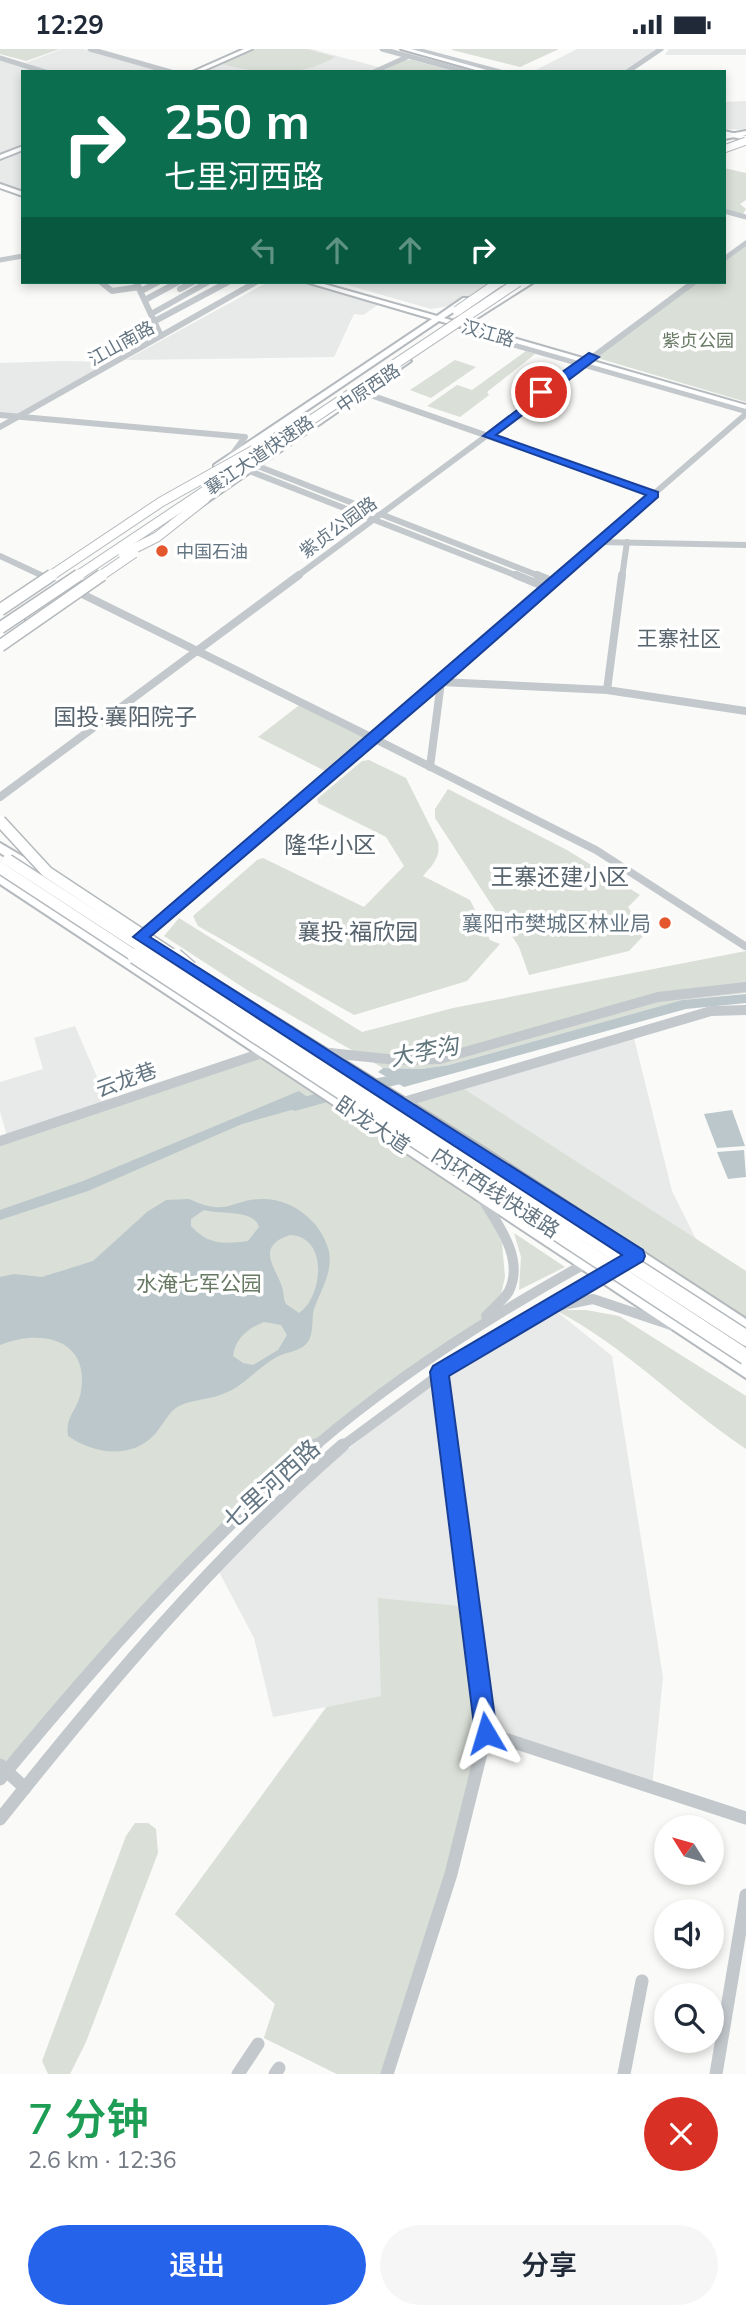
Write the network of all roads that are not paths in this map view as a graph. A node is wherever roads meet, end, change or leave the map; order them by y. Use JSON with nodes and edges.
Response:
{"nodes":[{"id":1,"x":90,"y":49,"type":"edge"},
{"id":2,"x":240,"y":49,"type":"edge"},
{"id":3,"x":249,"y":49,"type":"edge"},
{"id":4,"x":382,"y":49,"type":"edge"},
{"id":5,"x":391,"y":49,"type":"edge"},
{"id":6,"x":663,"y":49,"type":"edge"},
{"id":7,"x":414,"y":51,"type":"edge"},
{"id":8,"x":1,"y":59,"type":"edge"},
{"id":9,"x":38,"y":70,"type":"edge"},
{"id":10,"x":164,"y":70,"type":"edge"},
{"id":11,"x":191,"y":70,"type":"edge"},
{"id":12,"x":200,"y":70,"type":"edge"},
{"id":13,"x":378,"y":70,"type":"edge"},
{"id":14,"x":462,"y":70,"type":"edge"},
{"id":15,"x":473,"y":70,"type":"edge"},
{"id":16,"x":484,"y":70,"type":"edge"},
{"id":17,"x":492,"y":70,"type":"edge"},
{"id":18,"x":632,"y":70,"type":"edge"},
{"id":19,"x":726,"y":135,"type":"edge"},
{"id":20,"x":746,"y":139,"type":"edge"},
{"id":21,"x":21,"y":146,"type":"edge"},
{"id":22,"x":726,"y":147,"type":"edge"},
{"id":23,"x":0,"y":155,"type":"edge"},
{"id":24,"x":0,"y":189,"type":"edge"},
{"id":25,"x":21,"y":195,"type":"edge"},
{"id":26,"x":726,"y":212,"type":"edge"},
{"id":27,"x":746,"y":217,"type":"edge"},
{"id":28,"x":746,"y":240,"type":"edge"},
{"id":29,"x":0,"y":251,"type":"edge"},
{"id":30,"x":726,"y":255,"type":"edge"},
{"id":31,"x":21,"y":257,"type":"edge"},
{"id":32,"x":11,"y":258,"type":"junction"},
{"id":33,"x":0,"y":260,"type":"edge"},
{"id":34,"x":103,"y":284,"type":"edge"},
{"id":35,"x":174,"y":284,"type":"edge"},
{"id":36,"x":189,"y":284,"type":"edge"},
{"id":37,"x":204,"y":284,"type":"edge"},
{"id":38,"x":224,"y":284,"type":"edge"},
{"id":39,"x":252,"y":284,"type":"edge"},
{"id":40,"x":318,"y":284,"type":"edge"},
{"id":41,"x":331,"y":284,"type":"edge"},
{"id":42,"x":489,"y":284,"type":"edge"},
{"id":43,"x":496,"y":284,"type":"edge"},
{"id":44,"x":503,"y":284,"type":"edge"},
{"id":45,"x":515,"y":284,"type":"edge"},
{"id":46,"x":524,"y":284,"type":"edge"},
{"id":47,"x":525,"y":284,"type":"edge"},
{"id":48,"x":685,"y":284,"type":"edge"},
{"id":49,"x":691,"y":284,"type":"edge"},
{"id":50,"x":139,"y":285,"type":"edge"},
{"id":51,"x":180,"y":289,"type":"dead end"},
{"id":52,"x":145,"y":300,"type":"junction"},
{"id":53,"x":460,"y":305,"type":"junction"},
{"id":54,"x":421,"y":311,"type":"junction"},
{"id":55,"x":481,"y":311,"type":"junction"},
{"id":56,"x":151,"y":314,"type":"junction"},
{"id":57,"x":442,"y":317,"type":"junction"},
{"id":58,"x":155,"y":321,"type":"junction"},
{"id":59,"x":463,"y":325,"type":"junction"},
{"id":60,"x":483,"y":329,"type":"junction"},
{"id":61,"x":431,"y":332,"type":"junction"},
{"id":62,"x":161,"y":336,"type":"junction"},
{"id":63,"x":587,"y":361,"type":"junction"},
{"id":64,"x":362,"y":392,"type":"junction"},
{"id":65,"x":746,"y":408,"type":"edge"},
{"id":66,"x":0,"y":415,"type":"edge"},
{"id":67,"x":20,"y":416,"type":"junction"},
{"id":68,"x":0,"y":427,"type":"edge"},
{"id":69,"x":486,"y":435,"type":"junction"},
{"id":70,"x":263,"y":449,"type":"junction"},
{"id":71,"x":229,"y":459,"type":"junction"},
{"id":72,"x":251,"y":468,"type":"junction"},
{"id":73,"x":654,"y":494,"type":"junction"},
{"id":74,"x":376,"y":516,"type":"junction"},
{"id":75,"x":157,"y":537,"type":"junction"},
{"id":76,"x":599,"y":542,"type":"junction"},
{"id":77,"x":627,"y":543,"type":"junction"},
{"id":78,"x":746,"y":545,"type":"edge"},
{"id":79,"x":0,"y":556,"type":"edge"},
{"id":80,"x":43,"y":576,"type":"junction"},
{"id":81,"x":551,"y":585,"type":"junction"},
{"id":82,"x":74,"y":590,"type":"junction"},
{"id":83,"x":0,"y":606,"type":"edge"},
{"id":84,"x":0,"y":620,"type":"edge"},
{"id":85,"x":0,"y":628,"type":"edge"},
{"id":86,"x":0,"y":637,"type":"edge"},
{"id":87,"x":0,"y":646,"type":"edge"},
{"id":88,"x":195,"y":649,"type":"junction"},
{"id":89,"x":441,"y":681,"type":"junction"},
{"id":90,"x":607,"y":690,"type":"junction"},
{"id":91,"x":746,"y":711,"type":"edge"},
{"id":92,"x":373,"y":738,"type":"junction"},
{"id":93,"x":430,"y":767,"type":"junction"},
{"id":94,"x":0,"y":789,"type":"edge"},
{"id":95,"x":0,"y":797,"type":"edge"},
{"id":96,"x":0,"y":821,"type":"edge"},
{"id":97,"x":0,"y":837,"type":"edge"},
{"id":98,"x":0,"y":847,"type":"edge"},
{"id":99,"x":0,"y":855,"type":"edge"},
{"id":100,"x":0,"y":868,"type":"edge"},
{"id":101,"x":47,"y":872,"type":"junction"},
{"id":102,"x":0,"y":876,"type":"edge"},
{"id":103,"x":140,"y":937,"type":"junction"},
{"id":104,"x":745,"y":946,"type":"edge"},
{"id":105,"x":746,"y":987,"type":"edge"},
{"id":106,"x":220,"y":1004,"type":"junction"},
{"id":107,"x":746,"y":1010,"type":"edge"},
{"id":108,"x":319,"y":1051,"type":"junction"},
{"id":109,"x":265,"y":1052,"type":"junction"},
{"id":110,"x":395,"y":1100,"type":"junction"},
{"id":111,"x":0,"y":1141,"type":"edge"},
{"id":112,"x":481,"y":1196,"type":"junction"},
{"id":113,"x":621,"y":1245,"type":"junction"},
{"id":114,"x":637,"y":1256,"type":"junction"},
{"id":115,"x":583,"y":1265,"type":"junction"},
{"id":116,"x":600,"y":1277,"type":"junction"},
{"id":117,"x":522,"y":1321,"type":"junction"},
{"id":118,"x":481,"y":1322,"type":"junction"},
{"id":119,"x":746,"y":1328,"type":"edge"},
{"id":120,"x":681,"y":1329,"type":"junction"},
{"id":121,"x":746,"y":1338,"type":"edge"},
{"id":122,"x":746,"y":1357,"type":"edge"},
{"id":123,"x":746,"y":1371,"type":"edge"},
{"id":124,"x":440,"y":1372,"type":"junction"},
{"id":125,"x":486,"y":1733,"type":"junction"},
{"id":126,"x":2,"y":1772,"type":"edge"},
{"id":127,"x":25,"y":1788,"type":"junction"},
{"id":128,"x":3,"y":1809,"type":"edge"},
{"id":129,"x":746,"y":1818,"type":"edge"},
{"id":130,"x":746,"y":1895,"type":"edge"},
{"id":131,"x":642,"y":1981,"type":"dead end"},
{"id":132,"x":257,"y":2044,"type":"dead end"},
{"id":133,"x":238,"y":2074,"type":"edge"},
{"id":134,"x":387,"y":2074,"type":"edge"},
{"id":135,"x":624,"y":2074,"type":"edge"},
{"id":136,"x":716,"y":2074,"type":"edge"}],
"edges":[{"from":1,"to":10,"type":"street"},
{"from":2,"to":11,"type":"main road"},
{"from":3,"to":12,"type":"main road"},
{"from":4,"to":7,"type":"street"},
{"from":5,"to":7,"type":"highway"},
{"from":6,"to":18,"type":"street"},
{"from":7,"to":13,"type":"street"},
{"from":7,"to":14,"type":"street"},
{"from":7,"to":15,"type":"highway"},
{"from":7,"to":16,"type":"highway"},
{"from":7,"to":17,"type":"street"},
{"from":8,"to":9,"type":"street"},
{"from":19,"to":20,"type":"highway"},
{"from":20,"to":22,"type":"highway","bridge":true},
{"from":21,"to":23,"type":"main road"},
{"from":24,"to":25,"type":"main road"},
{"from":26,"to":27,"type":"street"},
{"from":28,"to":30,"type":"street"},
{"from":29,"to":32,"type":"street"},
{"from":31,"to":32,"type":"street"},
{"from":32,"to":33,"type":"street"},
{"from":34,"to":50,"type":"street"},
{"from":35,"to":52,"type":"street"},
{"from":36,"to":51,"type":"street"},
{"from":37,"to":56,"type":"street"},
{"from":38,"to":58,"type":"street"},
{"from":39,"to":62,"type":"street","name":"江山南路"},
{"from":40,"to":54,"type":"main road","name":"汉江路"},
{"from":41,"to":54,"type":"main road","name":"汉江路"},
{"from":42,"to":53,"type":"main road","name":"中原西路"},
{"from":43,"to":61,"type":"highway","bridge":true},
{"from":44,"to":61,"type":"highway","name":"襄江大道快速路","bridge":true},
{"from":45,"to":61,"type":"highway","name":"襄江大道快速路","bridge":true},
{"from":46,"to":61,"type":"highway","bridge":true},
{"from":47,"to":55,"type":"main road","name":"中原西路"},
{"from":48,"to":63,"type":"street","name":"紫贞公园路"},
{"from":49,"to":63,"type":"street","name":"紫贞公园路"},
{"from":50,"to":52,"type":"street"},
{"from":52,"to":56,"type":"street"},
{"from":53,"to":54,"type":"main road"},
{"from":53,"to":57,"type":"main road","name":"中原西路"},
{"from":54,"to":57,"type":"main road","name":"汉江路"},
{"from":54,"to":61,"type":"main road"},
{"from":55,"to":59,"type":"main road","name":"中原西路"},
{"from":55,"to":60,"type":"main road"},
{"from":56,"to":58,"type":"street"},
{"from":57,"to":59,"type":"main road","name":"汉江路"},
{"from":57,"to":61,"type":"main road","name":"中原西路"},
{"from":58,"to":62,"type":"street"},
{"from":59,"to":60,"type":"main road","name":"汉江路"},
{"from":59,"to":63,"type":"street"},
{"from":59,"to":64,"type":"main road","name":"中原西路"},
{"from":60,"to":63,"type":"main road","name":"汉江路"},
{"from":61,"to":70,"type":"highway","name":"襄江大道快速路","bridge":true},
{"from":61,"to":71,"type":"main road","name":"中原西路"},
{"from":62,"to":67,"type":"street","name":"江山南路"},
{"from":63,"to":65,"type":"main road","name":"汉江路"},
{"from":63,"to":69,"type":"street","name":"紫贞公园路"},
{"from":64,"to":69,"type":"street"},
{"from":64,"to":72,"type":"main road","name":"中原西路"},
{"from":65,"to":73,"type":"street"},
{"from":66,"to":67,"type":"street"},
{"from":67,"to":68,"type":"street","name":"江山南路"},
{"from":67,"to":71,"type":"street"},
{"from":69,"to":73,"type":"street"},
{"from":69,"to":74,"type":"street","name":"紫贞公园路"},
{"from":70,"to":75,"type":"highway","bridge":true},
{"from":70,"to":83,"type":"highway","bridge":true},
{"from":70,"to":84,"type":"highway","name":"襄江大道快速路","bridge":true},
{"from":70,"to":85,"type":"highway","name":"襄江大道快速路","bridge":true},
{"from":71,"to":80,"type":"main road","name":"中原西路"},
{"from":72,"to":74,"type":"street"},
{"from":72,"to":82,"type":"main road","name":"中原西路"},
{"from":73,"to":76,"type":"street"},
{"from":74,"to":81,"type":"street"},
{"from":74,"to":88,"type":"street","name":"紫贞公园路"},
{"from":75,"to":86,"type":"highway","bridge":true},
{"from":75,"to":87,"type":"highway","bridge":true},
{"from":76,"to":77,"type":"street"},
{"from":76,"to":81,"type":"street"},
{"from":77,"to":78,"type":"street"},
{"from":77,"to":90,"type":"street"},
{"from":79,"to":80,"type":"street"},
{"from":80,"to":83,"type":"main road","name":"中原西路"},
{"from":81,"to":89,"type":"street"},
{"from":82,"to":86,"type":"main road","name":"中原西路"},
{"from":82,"to":88,"type":"street"},
{"from":88,"to":92,"type":"street"},
{"from":88,"to":94,"type":"street","name":"紫贞公园路"},
{"from":88,"to":95,"type":"street","name":"紫贞公园路"},
{"from":89,"to":90,"type":"street"},
{"from":89,"to":92,"type":"street"},
{"from":89,"to":93,"type":"street"},
{"from":90,"to":91,"type":"street"},
{"from":92,"to":93,"type":"street"},
{"from":92,"to":103,"type":"street"},
{"from":93,"to":104,"type":"street"},
{"from":96,"to":101,"type":"highway","bridge":true},
{"from":97,"to":101,"type":"highway","bridge":true},
{"from":98,"to":103,"type":"highway","name":"卧龙大道"},
{"from":99,"to":106,"type":"highway","name":"内环西线快速路","bridge":true},
{"from":100,"to":106,"type":"highway","name":"内环西线快速路","bridge":true},
{"from":101,"to":106,"type":"highway","bridge":true},
{"from":102,"to":106,"type":"highway","bridge":true},
{"from":102,"to":109,"type":"highway","name":"卧龙大道"},
{"from":103,"to":108,"type":"highway","name":"卧龙大道"},
{"from":105,"to":108,"type":"street"},
{"from":106,"to":121,"type":"highway","name":"内环西线快速路","bridge":true},
{"from":106,"to":122,"type":"highway","name":"内环西线快速路","bridge":true},
{"from":107,"to":110,"type":"street"},
{"from":108,"to":110,"type":"highway","name":"卧龙大道"},
{"from":109,"to":111,"type":"street","name":"云龙巷"},
{"from":109,"to":112,"type":"highway","name":"卧龙大道"},
{"from":110,"to":113,"type":"highway","name":"卧龙大道"},
{"from":112,"to":115,"type":"highway","name":"卧龙大道"},
{"from":112,"to":118,"type":"street"},
{"from":113,"to":114,"type":"highway","name":"卧龙大道"},
{"from":113,"to":115,"type":"street","name":"七里河西路"},
{"from":114,"to":116,"type":"street","name":"七里河西路"},
{"from":114,"to":119,"type":"highway","name":"卧龙大道"},
{"from":115,"to":116,"type":"highway","name":"卧龙大道"},
{"from":115,"to":118,"type":"street","name":"七里河西路"},
{"from":116,"to":117,"type":"street","name":"七里河西路"},
{"from":116,"to":120,"type":"highway","name":"卧龙大道"},
{"from":117,"to":120,"type":"street"},
{"from":117,"to":124,"type":"street","name":"七里河西路"},
{"from":118,"to":126,"type":"street","name":"七里河西路"},
{"from":120,"to":123,"type":"highway","name":"卧龙大道"},
{"from":124,"to":125,"type":"street"},
{"from":124,"to":127,"type":"street","name":"七里河西路"},
{"from":125,"to":129,"type":"street"},
{"from":125,"to":134,"type":"street"},
{"from":126,"to":127,"type":"street"},
{"from":127,"to":128,"type":"street","name":"七里河西路"},
{"from":130,"to":136,"type":"street"},
{"from":131,"to":135,"type":"street"},
{"from":132,"to":133,"type":"street"}]}
